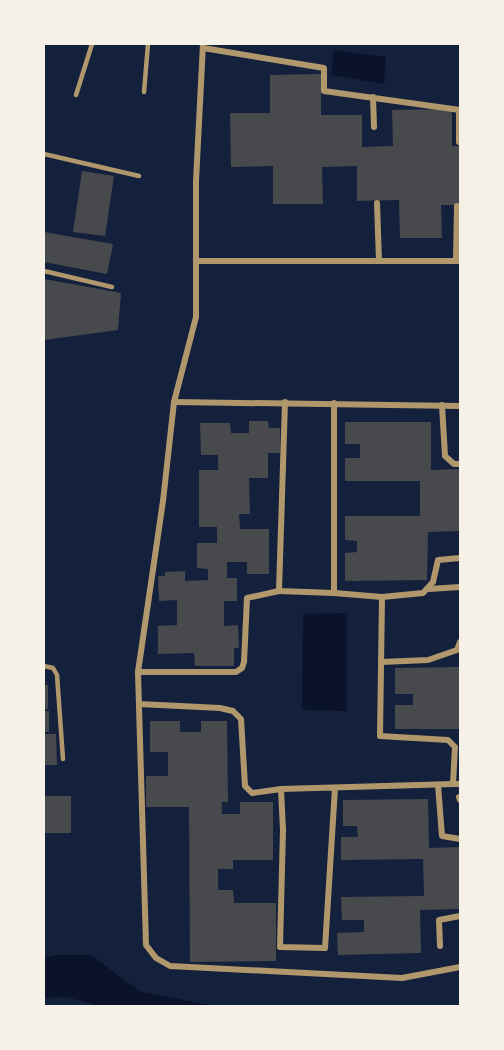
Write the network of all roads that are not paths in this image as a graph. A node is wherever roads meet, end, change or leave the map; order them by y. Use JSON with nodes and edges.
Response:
{"nodes":[{"id":1,"x":92,"y":44,"type":"edge"},
{"id":2,"x":148,"y":44,"type":"edge"},
{"id":3,"x":203,"y":46,"type":"edge"},
{"id":4,"x":144,"y":92,"type":"dead end"},
{"id":5,"x":76,"y":95,"type":"dead end"},
{"id":6,"x":373,"y":98,"type":"junction"},
{"id":7,"x":460,"y":110,"type":"edge"},
{"id":8,"x":374,"y":127,"type":"dead end"},
{"id":9,"x":459,"y":142,"type":"dead end"},
{"id":10,"x":44,"y":154,"type":"edge"},
{"id":11,"x":139,"y":176,"type":"dead end"},
{"id":12,"x":377,"y":203,"type":"dead end"},
{"id":13,"x":457,"y":206,"type":"dead end"},
{"id":14,"x":196,"y":261,"type":"junction"},
{"id":15,"x":379,"y":261,"type":"junction"},
{"id":16,"x":458,"y":261,"type":"edge"},
{"id":17,"x":44,"y":271,"type":"edge"},
{"id":18,"x":112,"y":287,"type":"dead end"},
{"id":19,"x":174,"y":402,"type":"junction"},
{"id":20,"x":285,"y":402,"type":"junction"},
{"id":21,"x":334,"y":403,"type":"junction"},
{"id":22,"x":442,"y":405,"type":"junction"},
{"id":23,"x":460,"y":406,"type":"edge"},
{"id":24,"x":460,"y":464,"type":"edge"},
{"id":25,"x":460,"y":558,"type":"edge"},
{"id":26,"x":460,"y":587,"type":"edge"},
{"id":27,"x":429,"y":589,"type":"junction"},
{"id":28,"x":279,"y":591,"type":"junction"},
{"id":29,"x":334,"y":593,"type":"junction"},
{"id":30,"x":382,"y":597,"type":"junction"},
{"id":31,"x":460,"y":642,"type":"edge"},
{"id":32,"x":381,"y":662,"type":"junction"},
{"id":33,"x":44,"y":666,"type":"edge"},
{"id":34,"x":138,"y":672,"type":"junction"},
{"id":35,"x":139,"y":705,"type":"junction"},
{"id":36,"x":63,"y":759,"type":"dead end"},
{"id":37,"x":453,"y":784,"type":"junction"},
{"id":38,"x":460,"y":784,"type":"edge"},
{"id":39,"x":438,"y":785,"type":"junction"},
{"id":40,"x":335,"y":788,"type":"junction"},
{"id":41,"x":281,"y":789,"type":"junction"},
{"id":42,"x":460,"y":839,"type":"edge"},
{"id":43,"x":460,"y":916,"type":"edge"},
{"id":44,"x":440,"y":946,"type":"dead end"},
{"id":45,"x":460,"y":967,"type":"edge"}],
"edges":[{"from":1,"to":5,"type":"lane"},
{"from":2,"to":4,"type":"lane"},
{"from":3,"to":6,"type":"street"},
{"from":3,"to":14,"type":"street"},
{"from":6,"to":7,"type":"street"},
{"from":6,"to":8,"type":"street"},
{"from":7,"to":9,"type":"street"},
{"from":10,"to":11,"type":"lane"},
{"from":12,"to":15,"type":"street"},
{"from":13,"to":16,"type":"street"},
{"from":14,"to":15,"type":"street"},
{"from":14,"to":19,"type":"street"},
{"from":15,"to":16,"type":"street"},
{"from":17,"to":18,"type":"lane"},
{"from":19,"to":20,"type":"street"},
{"from":19,"to":34,"type":"street"},
{"from":20,"to":21,"type":"street"},
{"from":20,"to":28,"type":"street"},
{"from":21,"to":22,"type":"street"},
{"from":21,"to":29,"type":"street"},
{"from":22,"to":23,"type":"street"},
{"from":22,"to":24,"type":"street"},
{"from":25,"to":27,"type":"street"},
{"from":26,"to":27,"type":"street"},
{"from":27,"to":30,"type":"street"},
{"from":28,"to":29,"type":"street"},
{"from":28,"to":34,"type":"street"},
{"from":29,"to":30,"type":"street"},
{"from":30,"to":32,"type":"street"},
{"from":31,"to":32,"type":"street"},
{"from":32,"to":37,"type":"street"},
{"from":33,"to":36,"type":"lane"},
{"from":34,"to":35,"type":"street"},
{"from":35,"to":41,"type":"street"},
{"from":35,"to":45,"type":"street"},
{"from":37,"to":38,"type":"street"},
{"from":37,"to":39,"type":"street"},
{"from":39,"to":40,"type":"street"},
{"from":39,"to":42,"type":"street"},
{"from":40,"to":41,"type":"street"},
{"from":40,"to":41,"type":"street"},
{"from":43,"to":44,"type":"street"}]}
